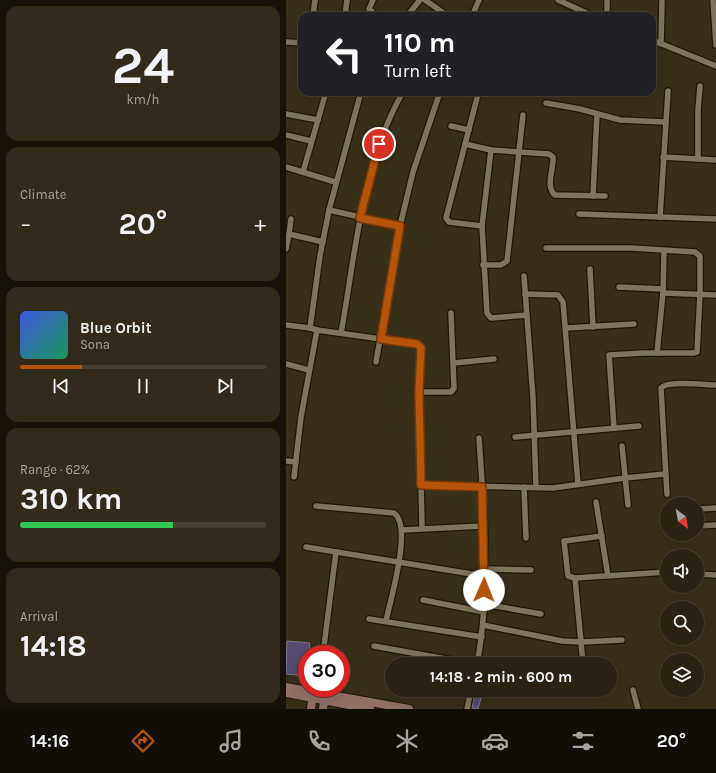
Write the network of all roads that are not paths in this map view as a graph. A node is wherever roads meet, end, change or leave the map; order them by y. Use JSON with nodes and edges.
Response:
{"nodes":[{"id":1,"x":315,"y":0,"type":"edge"},
{"id":2,"x":347,"y":0,"type":"edge"},
{"id":3,"x":373,"y":0,"type":"edge"},
{"id":4,"x":420,"y":0,"type":"edge"},
{"id":5,"x":425,"y":0,"type":"edge"},
{"id":6,"x":479,"y":0,"type":"edge"},
{"id":7,"x":558,"y":0,"type":"edge"},
{"id":8,"x":573,"y":0,"type":"edge"},
{"id":9,"x":607,"y":0,"type":"edge"},
{"id":10,"x":662,"y":0,"type":"edge"},
{"id":11,"x":713,"y":0,"type":"edge"},
{"id":12,"x":573,"y":7,"type":"junction"},
{"id":13,"x":314,"y":12,"type":"edge"},
{"id":14,"x":346,"y":12,"type":"edge"},
{"id":15,"x":372,"y":12,"type":"edge"},
{"id":16,"x":410,"y":12,"type":"edge"},
{"id":17,"x":442,"y":12,"type":"edge"},
{"id":18,"x":474,"y":12,"type":"edge"},
{"id":19,"x":584,"y":12,"type":"edge"},
{"id":20,"x":607,"y":12,"type":"edge"},
{"id":21,"x":286,"y":42,"type":"edge"},
{"id":22,"x":656,"y":42,"type":"edge"},
{"id":23,"x":298,"y":43,"type":"edge"},
{"id":24,"x":661,"y":44,"type":"junction"},
{"id":25,"x":716,"y":45,"type":"edge"},
{"id":26,"x":716,"y":66,"type":"edge"},
{"id":27,"x":700,"y":86,"type":"dead end"},
{"id":28,"x":668,"y":91,"type":"dead end"},
{"id":29,"x":325,"y":96,"type":"edge"},
{"id":30,"x":360,"y":96,"type":"edge"},
{"id":31,"x":401,"y":96,"type":"edge"},
{"id":32,"x":439,"y":96,"type":"edge"},
{"id":33,"x":478,"y":96,"type":"edge"},
{"id":34,"x":546,"y":103,"type":"dead end"},
{"id":35,"x":286,"y":114,"type":"edge"},
{"id":36,"x":597,"y":114,"type":"junction"},
{"id":37,"x":524,"y":115,"type":"dead end"},
{"id":38,"x":318,"y":120,"type":"junction"},
{"id":39,"x":665,"y":122,"type":"junction"},
{"id":40,"x":451,"y":126,"type":"dead end"},
{"id":41,"x":469,"y":130,"type":"junction"},
{"id":42,"x":286,"y":136,"type":"edge"},
{"id":43,"x":311,"y":141,"type":"junction"},
{"id":44,"x":465,"y":144,"type":"junction"},
{"id":45,"x":491,"y":150,"type":"junction"},
{"id":46,"x":519,"y":152,"type":"junction"},
{"id":47,"x":663,"y":157,"type":"junction"},
{"id":48,"x":698,"y":159,"type":"junction"},
{"id":49,"x":716,"y":160,"type":"edge"},
{"id":50,"x":286,"y":167,"type":"edge"},
{"id":51,"x":303,"y":172,"type":"junction"},
{"id":52,"x":335,"y":182,"type":"junction"},
{"id":53,"x":593,"y":196,"type":"junction"},
{"id":54,"x":605,"y":196,"type":"dead end"},
{"id":55,"x":329,"y":210,"type":"junction"},
{"id":56,"x":579,"y":214,"type":"dead end"},
{"id":57,"x":660,"y":217,"type":"junction"},
{"id":58,"x":360,"y":218,"type":"junction"},
{"id":59,"x":291,"y":219,"type":"dead end"},
{"id":60,"x":716,"y":219,"type":"edge"},
{"id":61,"x":400,"y":226,"type":"junction"},
{"id":62,"x":482,"y":226,"type":"junction"},
{"id":63,"x":289,"y":234,"type":"junction"},
{"id":64,"x":322,"y":242,"type":"junction"},
{"id":65,"x":546,"y":248,"type":"dead end"},
{"id":66,"x":286,"y":249,"type":"edge"},
{"id":67,"x":664,"y":252,"type":"junction"},
{"id":68,"x":483,"y":265,"type":"junction"},
{"id":69,"x":590,"y":269,"type":"dead end"},
{"id":70,"x":524,"y":276,"type":"dead end"},
{"id":71,"x":619,"y":287,"type":"dead end"},
{"id":72,"x":663,"y":291,"type":"junction"},
{"id":73,"x":525,"y":294,"type":"junction"},
{"id":74,"x":700,"y":294,"type":"junction"},
{"id":75,"x":716,"y":295,"type":"edge"},
{"id":76,"x":451,"y":313,"type":"dead end"},
{"id":77,"x":526,"y":315,"type":"junction"},
{"id":78,"x":634,"y":324,"type":"dead end"},
{"id":79,"x":286,"y":325,"type":"edge"},
{"id":80,"x":593,"y":327,"type":"junction"},
{"id":81,"x":310,"y":328,"type":"junction"},
{"id":82,"x":566,"y":328,"type":"junction"},
{"id":83,"x":317,"y":330,"type":"junction"},
{"id":84,"x":341,"y":333,"type":"junction"},
{"id":85,"x":381,"y":339,"type":"junction"},
{"id":86,"x":657,"y":353,"type":"junction"},
{"id":87,"x":494,"y":359,"type":"dead end"},
{"id":88,"x":376,"y":362,"type":"dead end"},
{"id":89,"x":454,"y":363,"type":"junction"},
{"id":90,"x":286,"y":364,"type":"edge"},
{"id":91,"x":309,"y":370,"type":"junction"},
{"id":92,"x":716,"y":385,"type":"edge"},
{"id":93,"x":419,"y":392,"type":"junction"},
{"id":94,"x":639,"y":426,"type":"dead end"},
{"id":95,"x":614,"y":428,"type":"junction"},
{"id":96,"x":575,"y":432,"type":"junction"},
{"id":97,"x":535,"y":436,"type":"junction"},
{"id":98,"x":515,"y":437,"type":"dead end"},
{"id":99,"x":479,"y":438,"type":"dead end"},
{"id":100,"x":622,"y":446,"type":"dead end"},
{"id":101,"x":286,"y":461,"type":"edge"},
{"id":102,"x":296,"y":462,"type":"junction"},
{"id":103,"x":665,"y":474,"type":"junction"},
{"id":104,"x":294,"y":477,"type":"dead end"},
{"id":105,"x":625,"y":478,"type":"junction"},
{"id":106,"x":578,"y":484,"type":"junction"},
{"id":107,"x":421,"y":485,"type":"junction"},
{"id":108,"x":482,"y":487,"type":"junction"},
{"id":109,"x":524,"y":487,"type":"junction"},
{"id":110,"x":536,"y":487,"type":"junction"},
{"id":111,"x":667,"y":494,"type":"dead end"},
{"id":112,"x":596,"y":502,"type":"dead end"},
{"id":113,"x":628,"y":505,"type":"dead end"},
{"id":114,"x":316,"y":506,"type":"dead end"},
{"id":115,"x":704,"y":508,"type":"edge"},
{"id":116,"x":716,"y":508,"type":"edge"},
{"id":117,"x":716,"y":525,"type":"edge"},
{"id":118,"x":483,"y":526,"type":"junction"},
{"id":119,"x":704,"y":526,"type":"edge"},
{"id":120,"x":422,"y":528,"type":"junction"},
{"id":121,"x":402,"y":530,"type":"junction"},
{"id":122,"x":602,"y":536,"type":"junction"},
{"id":123,"x":526,"y":538,"type":"dead end"},
{"id":124,"x":306,"y":547,"type":"dead end"},
{"id":125,"x":336,"y":552,"type":"junction"},
{"id":126,"x":399,"y":563,"type":"junction"},
{"id":127,"x":484,"y":569,"type":"junction"},
{"id":128,"x":531,"y":570,"type":"dead end"},
{"id":129,"x":660,"y":572,"type":"edge"},
{"id":130,"x":704,"y":574,"type":"edge"},
{"id":131,"x":716,"y":574,"type":"edge"},
{"id":132,"x":484,"y":576,"type":"junction"},
{"id":133,"x":608,"y":576,"type":"junction"},
{"id":134,"x":575,"y":578,"type":"junction"},
{"id":135,"x":423,"y":600,"type":"dead end"},
{"id":136,"x":484,"y":604,"type":"junction"},
{"id":137,"x":484,"y":612,"type":"junction"},
{"id":138,"x":541,"y":614,"type":"dead end"},
{"id":139,"x":369,"y":619,"type":"dead end"},
{"id":140,"x":386,"y":621,"type":"junction"},
{"id":141,"x":483,"y":624,"type":"junction"},
{"id":142,"x":482,"y":636,"type":"junction"},
{"id":143,"x":622,"y":640,"type":"dead end"},
{"id":144,"x":582,"y":642,"type":"junction"},
{"id":145,"x":324,"y":645,"type":"edge"},
{"id":146,"x":374,"y":646,"type":"dead end"},
{"id":147,"x":436,"y":657,"type":"edge"},
{"id":148,"x":478,"y":657,"type":"edge"},
{"id":149,"x":583,"y":657,"type":"edge"},
{"id":150,"x":286,"y":687,"type":"edge"},
{"id":151,"x":298,"y":690,"type":"edge"},
{"id":152,"x":633,"y":690,"type":"dead end"},
{"id":153,"x":286,"y":693,"type":"edge"},
{"id":154,"x":298,"y":693,"type":"edge"},
{"id":155,"x":317,"y":697,"type":"edge"},
{"id":156,"x":320,"y":697,"type":"edge"},
{"id":157,"x":327,"y":697,"type":"edge"},
{"id":158,"x":337,"y":697,"type":"edge"},
{"id":159,"x":470,"y":697,"type":"edge"},
{"id":160,"x":352,"y":707,"type":"edge"},
{"id":161,"x":311,"y":709,"type":"edge"},
{"id":162,"x":323,"y":709,"type":"edge"},
{"id":163,"x":370,"y":709,"type":"edge"},
{"id":164,"x":409,"y":709,"type":"edge"},
{"id":165,"x":467,"y":709,"type":"edge"},
{"id":166,"x":638,"y":709,"type":"edge"}],
"edges":[{"from":1,"to":13,"type":"street"},
{"from":2,"to":14,"type":"street"},
{"from":3,"to":15,"type":"street"},
{"from":4,"to":16,"type":"street"},
{"from":5,"to":17,"type":"street"},
{"from":6,"to":18,"type":"street"},
{"from":7,"to":12,"type":"street"},
{"from":8,"to":12,"type":"street"},
{"from":9,"to":20,"type":"street"},
{"from":10,"to":24,"type":"street"},
{"from":11,"to":25,"type":"street"},
{"from":12,"to":19,"type":"street"},
{"from":21,"to":23,"type":"street"},
{"from":22,"to":24,"type":"street"},
{"from":24,"to":26,"type":"street"},
{"from":27,"to":48,"type":"street"},
{"from":28,"to":39,"type":"street"},
{"from":29,"to":38,"type":"street"},
{"from":30,"to":52,"type":"street"},
{"from":31,"to":58,"type":"street"},
{"from":32,"to":61,"type":"street"},
{"from":33,"to":41,"type":"street"},
{"from":34,"to":36,"type":"street"},
{"from":35,"to":38,"type":"street"},
{"from":36,"to":39,"type":"street"},
{"from":36,"to":53,"type":"street"},
{"from":37,"to":46,"type":"street"},
{"from":38,"to":43,"type":"street"},
{"from":39,"to":47,"type":"street"},
{"from":40,"to":41,"type":"street"},
{"from":41,"to":44,"type":"street"},
{"from":42,"to":43,"type":"street"},
{"from":43,"to":51,"type":"street"},
{"from":44,"to":45,"type":"street"},
{"from":44,"to":62,"type":"street"},
{"from":45,"to":46,"type":"street"},
{"from":45,"to":62,"type":"street"},
{"from":46,"to":53,"type":"street"},
{"from":46,"to":68,"type":"street"},
{"from":47,"to":48,"type":"street"},
{"from":47,"to":57,"type":"street"},
{"from":48,"to":49,"type":"street"},
{"from":50,"to":51,"type":"street"},
{"from":51,"to":52,"type":"street"},
{"from":52,"to":55,"type":"street"},
{"from":53,"to":54,"type":"street"},
{"from":55,"to":58,"type":"street"},
{"from":55,"to":64,"type":"street"},
{"from":56,"to":57,"type":"street"},
{"from":57,"to":60,"type":"street"},
{"from":58,"to":61,"type":"street"},
{"from":58,"to":84,"type":"street"},
{"from":59,"to":63,"type":"street"},
{"from":61,"to":85,"type":"street"},
{"from":62,"to":68,"type":"street"},
{"from":63,"to":64,"type":"street"},
{"from":63,"to":66,"type":"street"},
{"from":64,"to":81,"type":"street"},
{"from":65,"to":67,"type":"street"},
{"from":67,"to":72,"type":"street"},
{"from":67,"to":74,"type":"street"},
{"from":68,"to":77,"type":"street"},
{"from":69,"to":80,"type":"street"},
{"from":70,"to":73,"type":"street"},
{"from":71,"to":72,"type":"street"},
{"from":72,"to":74,"type":"street"},
{"from":72,"to":86,"type":"street"},
{"from":73,"to":77,"type":"street"},
{"from":73,"to":82,"type":"street"},
{"from":74,"to":75,"type":"street"},
{"from":74,"to":86,"type":"street"},
{"from":76,"to":89,"type":"street"},
{"from":77,"to":97,"type":"street"},
{"from":78,"to":80,"type":"street"},
{"from":79,"to":81,"type":"street"},
{"from":80,"to":82,"type":"street"},
{"from":81,"to":83,"type":"street"},
{"from":82,"to":96,"type":"street"},
{"from":83,"to":84,"type":"street"},
{"from":83,"to":91,"type":"street"},
{"from":84,"to":85,"type":"street"},
{"from":85,"to":88,"type":"street"},
{"from":85,"to":93,"type":"street"},
{"from":86,"to":95,"type":"street"},
{"from":87,"to":89,"type":"street"},
{"from":89,"to":93,"type":"street"},
{"from":90,"to":91,"type":"street"},
{"from":91,"to":102,"type":"street"},
{"from":92,"to":103,"type":"street"},
{"from":93,"to":107,"type":"street"},
{"from":94,"to":95,"type":"street"},
{"from":95,"to":96,"type":"street"},
{"from":96,"to":97,"type":"street"},
{"from":96,"to":106,"type":"street"},
{"from":97,"to":98,"type":"street"},
{"from":97,"to":110,"type":"street"},
{"from":99,"to":108,"type":"street"},
{"from":100,"to":105,"type":"street"},
{"from":101,"to":102,"type":"street"},
{"from":102,"to":104,"type":"street"},
{"from":103,"to":105,"type":"street"},
{"from":103,"to":111,"type":"street"},
{"from":105,"to":106,"type":"street"},
{"from":105,"to":113,"type":"street"},
{"from":106,"to":110,"type":"street"},
{"from":107,"to":108,"type":"street"},
{"from":107,"to":120,"type":"street"},
{"from":108,"to":109,"type":"street"},
{"from":108,"to":118,"type":"street"},
{"from":109,"to":110,"type":"street"},
{"from":109,"to":123,"type":"street"},
{"from":112,"to":122,"type":"street"},
{"from":114,"to":121,"type":"street"},
{"from":115,"to":116,"type":"street"},
{"from":117,"to":119,"type":"street"},
{"from":118,"to":120,"type":"street"},
{"from":118,"to":127,"type":"street"},
{"from":120,"to":121,"type":"street"},
{"from":121,"to":126,"type":"street"},
{"from":122,"to":133,"type":"street"},
{"from":122,"to":134,"type":"street"},
{"from":124,"to":125,"type":"street"},
{"from":125,"to":126,"type":"street"},
{"from":125,"to":145,"type":"street"},
{"from":126,"to":132,"type":"street"},
{"from":126,"to":140,"type":"street"},
{"from":127,"to":128,"type":"street"},
{"from":127,"to":132,"type":"street"},
{"from":129,"to":133,"type":"street"},
{"from":130,"to":131,"type":"street"},
{"from":132,"to":136,"type":"street"},
{"from":133,"to":134,"type":"street"},
{"from":134,"to":144,"type":"street"},
{"from":135,"to":137,"type":"street"},
{"from":136,"to":137,"type":"street"},
{"from":136,"to":138,"type":"street"},
{"from":137,"to":141,"type":"street"},
{"from":139,"to":140,"type":"street"},
{"from":140,"to":142,"type":"street"},
{"from":141,"to":142,"type":"street"},
{"from":141,"to":144,"type":"street"},
{"from":142,"to":148,"type":"street"},
{"from":143,"to":144,"type":"street"},
{"from":144,"to":149,"type":"street"},
{"from":146,"to":147,"type":"street"},
{"from":150,"to":151,"type":"main road"},
{"from":152,"to":166,"type":"street"},
{"from":153,"to":154,"type":"main road"},
{"from":155,"to":161,"type":"main road"},
{"from":156,"to":162,"type":"main road"},
{"from":157,"to":160,"type":"main road"},
{"from":158,"to":164,"type":"main road"},
{"from":159,"to":165,"type":"street"},
{"from":160,"to":163,"type":"main road"}]}
